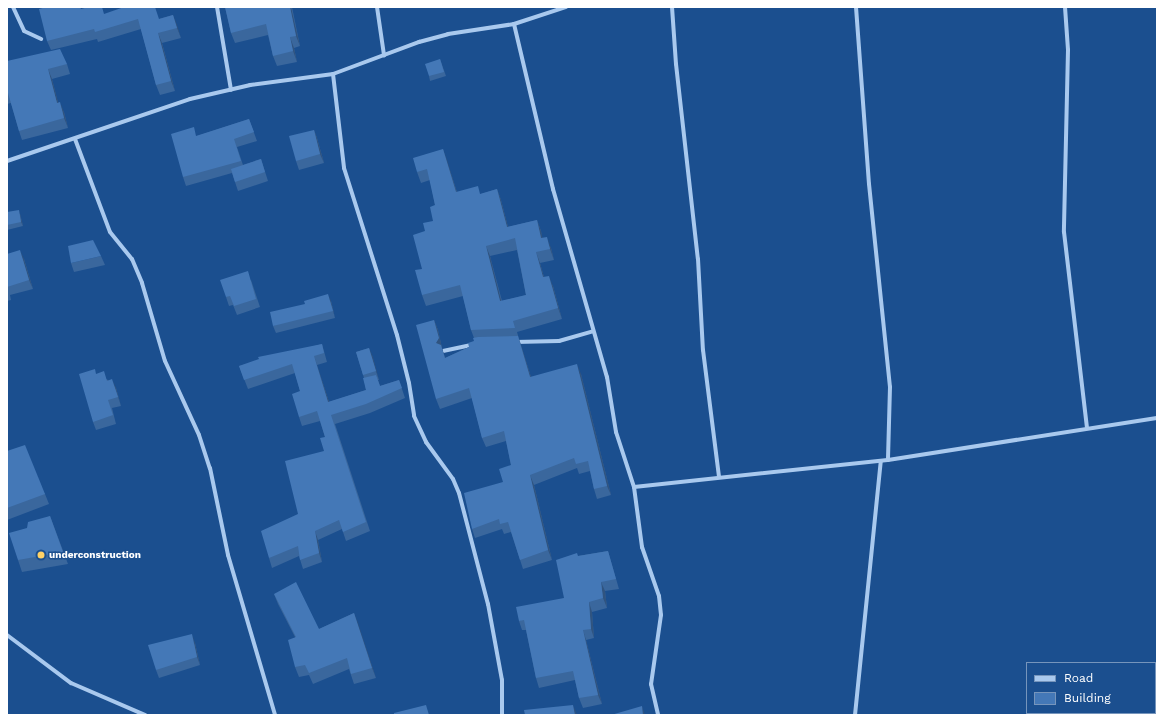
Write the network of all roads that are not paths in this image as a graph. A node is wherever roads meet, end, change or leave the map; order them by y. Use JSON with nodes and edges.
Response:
{"nodes":[{"id":1,"x":13,"y":7,"type":"edge"},
{"id":2,"x":217,"y":7,"type":"edge"},
{"id":3,"x":377,"y":7,"type":"edge"},
{"id":4,"x":566,"y":7,"type":"edge"},
{"id":5,"x":672,"y":7,"type":"edge"},
{"id":6,"x":856,"y":7,"type":"edge"},
{"id":7,"x":1065,"y":7,"type":"edge"},
{"id":8,"x":514,"y":24,"type":"junction"},
{"id":9,"x":41,"y":39,"type":"dead end"},
{"id":10,"x":384,"y":55,"type":"junction"},
{"id":11,"x":333,"y":74,"type":"junction"},
{"id":12,"x":231,"y":90,"type":"junction"},
{"id":13,"x":75,"y":139,"type":"junction"},
{"id":14,"x":7,"y":161,"type":"edge"},
{"id":15,"x":593,"y":331,"type":"junction"},
{"id":16,"x":509,"y":342,"type":"edge"},
{"id":17,"x":480,"y":343,"type":"edge"},
{"id":18,"x":443,"y":351,"type":"edge"},
{"id":19,"x":1157,"y":418,"type":"edge"},
{"id":20,"x":1087,"y":427,"type":"junction"},
{"id":21,"x":888,"y":460,"type":"junction"},
{"id":22,"x":881,"y":461,"type":"junction"},
{"id":23,"x":719,"y":477,"type":"junction"},
{"id":24,"x":634,"y":486,"type":"junction"},
{"id":25,"x":7,"y":635,"type":"edge"},
{"id":26,"x":146,"y":715,"type":"edge"},
{"id":27,"x":275,"y":715,"type":"edge"},
{"id":28,"x":502,"y":715,"type":"edge"},
{"id":29,"x":658,"y":715,"type":"edge"},
{"id":30,"x":855,"y":715,"type":"edge"}],
"edges":[{"from":1,"to":9,"type":"street"},
{"from":2,"to":12,"type":"street"},
{"from":3,"to":10,"type":"street"},
{"from":4,"to":8,"type":"street"},
{"from":5,"to":23,"type":"street"},
{"from":6,"to":21,"type":"street"},
{"from":7,"to":20,"type":"street"},
{"from":8,"to":10,"type":"street"},
{"from":8,"to":15,"type":"street"},
{"from":10,"to":11,"type":"street"},
{"from":11,"to":12,"type":"street"},
{"from":11,"to":28,"type":"street"},
{"from":12,"to":13,"type":"street"},
{"from":13,"to":14,"type":"street"},
{"from":13,"to":27,"type":"street"},
{"from":15,"to":16,"type":"street"},
{"from":15,"to":24,"type":"street"},
{"from":17,"to":18,"type":"street"},
{"from":19,"to":20,"type":"street"},
{"from":20,"to":21,"type":"street"},
{"from":21,"to":22,"type":"street"},
{"from":22,"to":23,"type":"street"},
{"from":22,"to":30,"type":"street"},
{"from":23,"to":24,"type":"street"},
{"from":24,"to":29,"type":"street"},
{"from":25,"to":26,"type":"street"}]}
